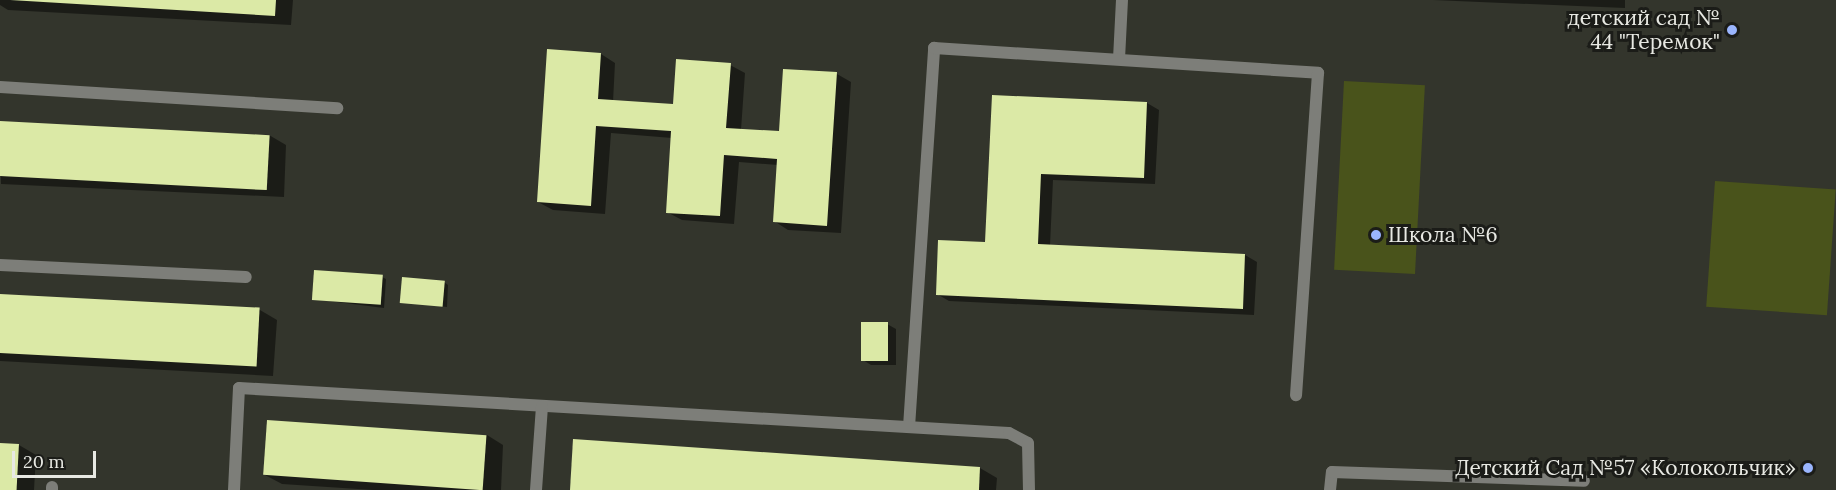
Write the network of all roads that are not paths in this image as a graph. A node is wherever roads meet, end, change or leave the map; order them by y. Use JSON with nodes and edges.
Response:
{"nodes":[{"id":1,"x":1122,"y":0,"type":"edge"},
{"id":2,"x":1119,"y":59,"type":"junction"},
{"id":3,"x":0,"y":87,"type":"edge"},
{"id":4,"x":337,"y":108,"type":"dead end"},
{"id":5,"x":0,"y":265,"type":"edge"},
{"id":6,"x":246,"y":277,"type":"dead end"},
{"id":7,"x":1296,"y":395,"type":"dead end"},
{"id":8,"x":542,"y":406,"type":"junction"},
{"id":9,"x":909,"y":427,"type":"junction"},
{"id":10,"x":1584,"y":481,"type":"dead end"},
{"id":11,"x":234,"y":490,"type":"edge"},
{"id":12,"x":536,"y":490,"type":"edge"},
{"id":13,"x":1029,"y":490,"type":"edge"},
{"id":14,"x":1330,"y":490,"type":"edge"}],
"edges":[{"from":1,"to":2,"type":"lane"},
{"from":2,"to":7,"type":"lane"},
{"from":2,"to":9,"type":"lane"},
{"from":3,"to":4,"type":"lane"},
{"from":5,"to":6,"type":"lane"},
{"from":8,"to":9,"type":"lane"},
{"from":8,"to":11,"type":"lane"},
{"from":8,"to":12,"type":"lane"},
{"from":9,"to":13,"type":"lane"},
{"from":10,"to":14,"type":"lane"}]}
